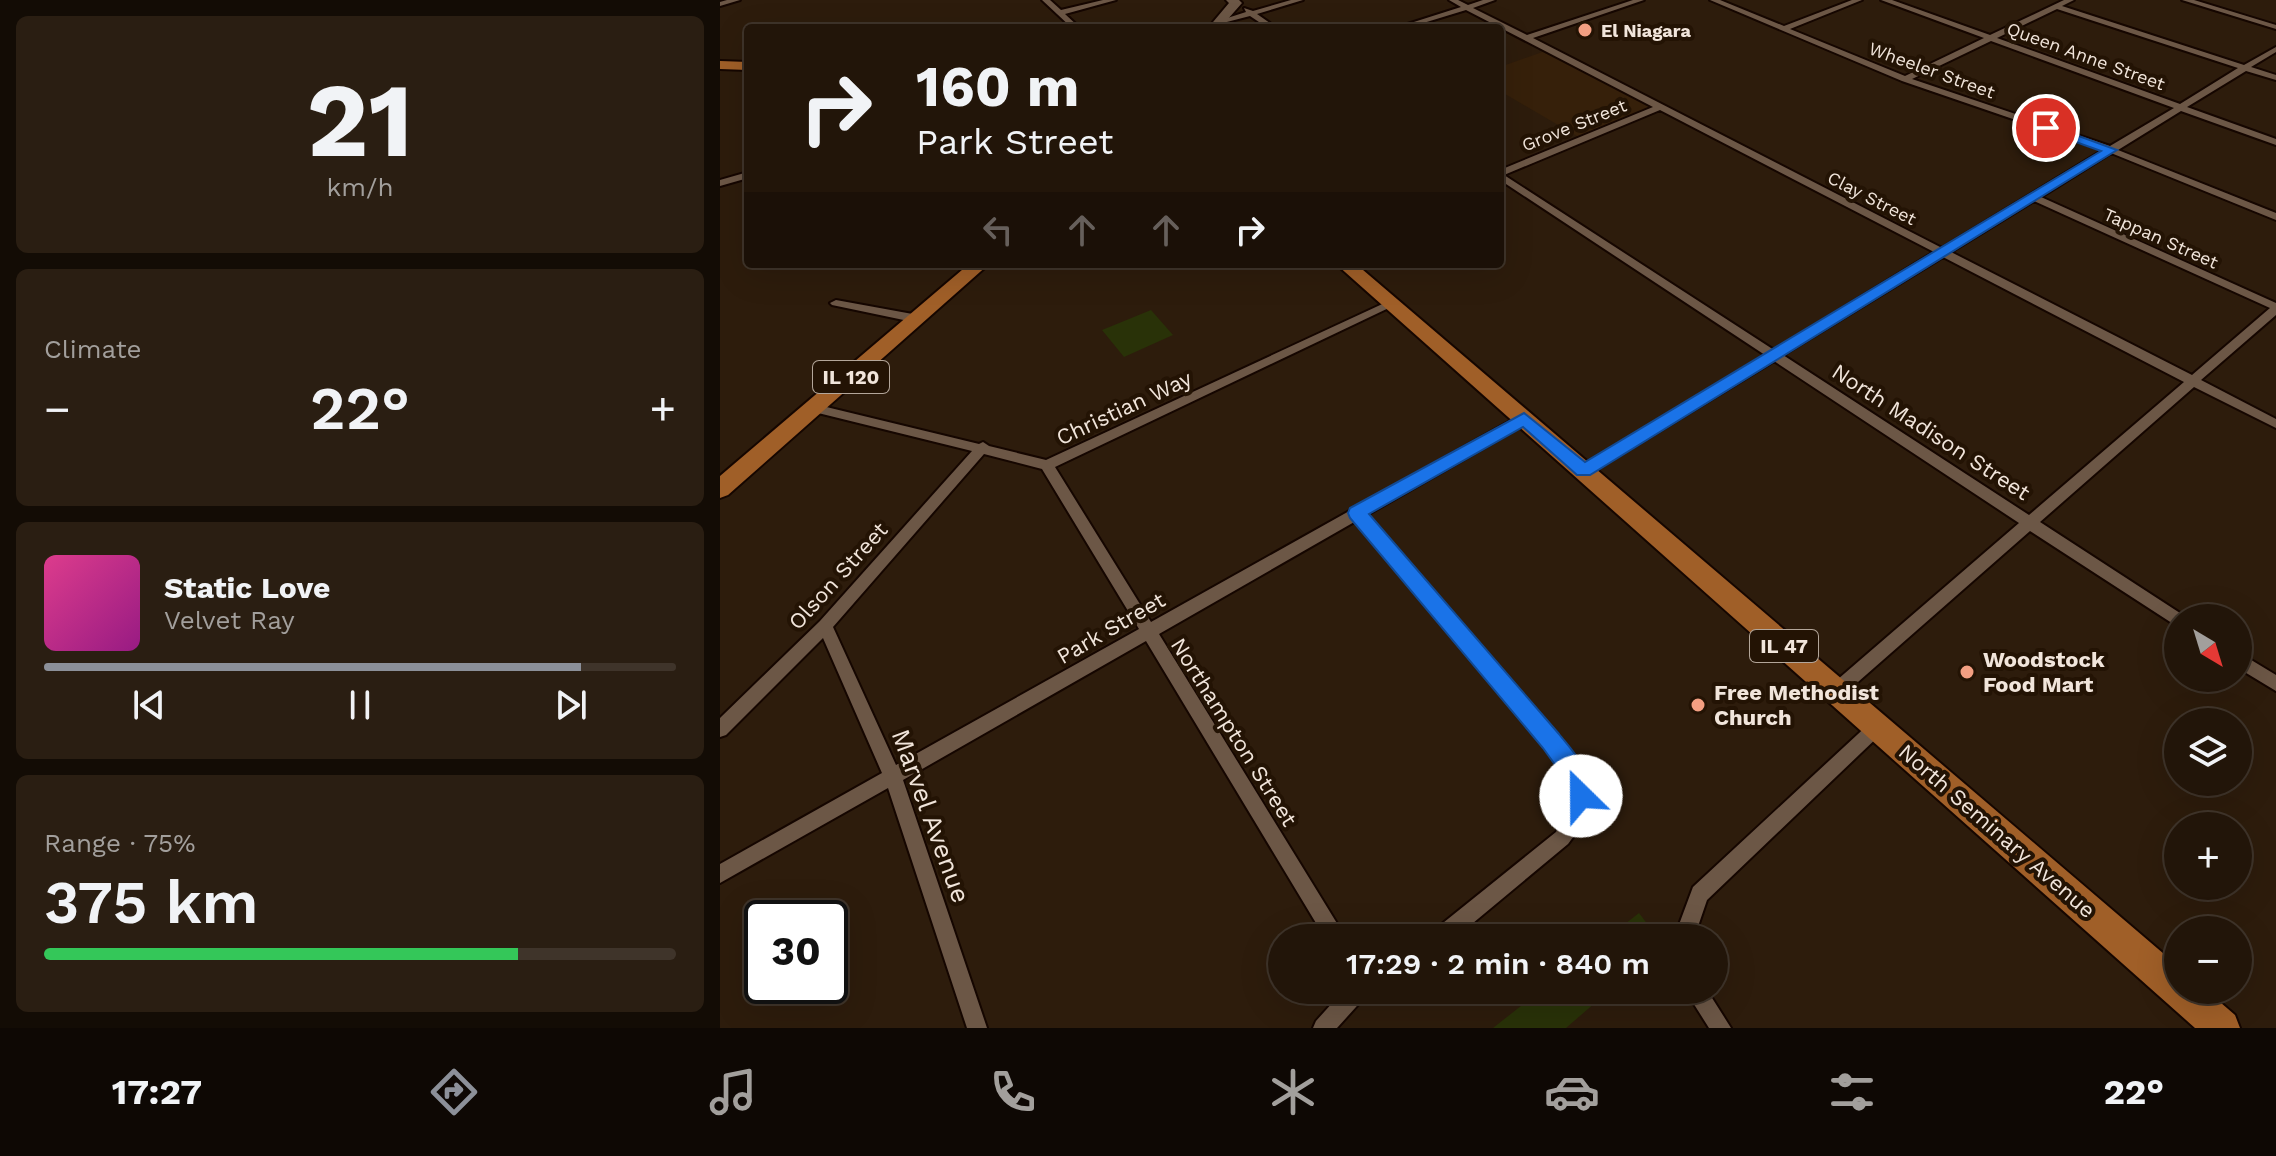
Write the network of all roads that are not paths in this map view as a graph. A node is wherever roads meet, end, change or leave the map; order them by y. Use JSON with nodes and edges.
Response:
{"nodes":[{"id":1,"x":736,"y":0,"type":"edge"},
{"id":2,"x":1046,"y":0,"type":"edge"},
{"id":3,"x":1112,"y":0,"type":"edge"},
{"id":4,"x":1299,"y":0,"type":"edge"},
{"id":5,"x":1453,"y":0,"type":"edge"},
{"id":6,"x":1491,"y":0,"type":"edge"},
{"id":7,"x":1640,"y":0,"type":"edge"},
{"id":8,"x":1714,"y":0,"type":"edge"},
{"id":9,"x":1858,"y":0,"type":"edge"},
{"id":10,"x":1885,"y":0,"type":"edge"},
{"id":11,"x":2070,"y":0,"type":"edge"},
{"id":12,"x":2186,"y":0,"type":"edge"},
{"id":13,"x":1234,"y":2,"type":"edge"},
{"id":14,"x":720,"y":4,"type":"edge"},
{"id":15,"x":1467,"y":7,"type":"junction"},
{"id":16,"x":2057,"y":7,"type":"junction"},
{"id":17,"x":1060,"y":13,"type":"junction"},
{"id":18,"x":1251,"y":13,"type":"junction"},
{"id":19,"x":1072,"y":24,"type":"edge"},
{"id":20,"x":1217,"y":24,"type":"edge"},
{"id":21,"x":1219,"y":24,"type":"edge"},
{"id":22,"x":1267,"y":24,"type":"edge"},
{"id":23,"x":1412,"y":24,"type":"edge"},
{"id":24,"x":1499,"y":24,"type":"edge"},
{"id":25,"x":1504,"y":27,"type":"edge"},
{"id":26,"x":2276,"y":27,"type":"edge"},
{"id":27,"x":1783,"y":29,"type":"junction"},
{"id":28,"x":1525,"y":38,"type":"junction"},
{"id":29,"x":1990,"y":38,"type":"junction"},
{"id":30,"x":2276,"y":49,"type":"edge"},
{"id":31,"x":720,"y":65,"type":"edge"},
{"id":32,"x":744,"y":66,"type":"edge"},
{"id":33,"x":2245,"y":68,"type":"junction"},
{"id":34,"x":2276,"y":78,"type":"edge"},
{"id":35,"x":1905,"y":79,"type":"junction"},
{"id":36,"x":1660,"y":107,"type":"junction"},
{"id":37,"x":2181,"y":107,"type":"junction"},
{"id":38,"x":2276,"y":142,"type":"edge"},
{"id":39,"x":2111,"y":150,"type":"junction"},
{"id":40,"x":1504,"y":172,"type":"edge"},
{"id":41,"x":744,"y":176,"type":"edge"},
{"id":42,"x":1504,"y":177,"type":"edge"},
{"id":43,"x":720,"y":183,"type":"edge"},
{"id":44,"x":2033,"y":197,"type":"junction"},
{"id":45,"x":2276,"y":217,"type":"edge"},
{"id":46,"x":1943,"y":253,"type":"junction"},
{"id":47,"x":975,"y":268,"type":"edge"},
{"id":48,"x":1350,"y":268,"type":"edge"},
{"id":49,"x":836,"y":303,"type":"dead end"},
{"id":50,"x":1391,"y":303,"type":"junction"},
{"id":51,"x":2276,"y":308,"type":"edge"},
{"id":52,"x":918,"y":319,"type":"junction"},
{"id":53,"x":1774,"y":356,"type":"junction"},
{"id":54,"x":2193,"y":381,"type":"junction"},
{"id":55,"x":814,"y":408,"type":"junction"},
{"id":56,"x":1524,"y":419,"type":"junction"},
{"id":57,"x":2276,"y":424,"type":"edge"},
{"id":58,"x":983,"y":447,"type":"junction"},
{"id":59,"x":1047,"y":465,"type":"junction"},
{"id":60,"x":1584,"y":471,"type":"junction"},
{"id":61,"x":720,"y":489,"type":"edge"},
{"id":62,"x":1357,"y":513,"type":"junction"},
{"id":63,"x":2031,"y":523,"type":"junction"},
{"id":64,"x":2164,"y":611,"type":"edge"},
{"id":65,"x":825,"y":626,"type":"junction"},
{"id":66,"x":1147,"y":632,"type":"junction"},
{"id":67,"x":2252,"y":668,"type":"edge"},
{"id":68,"x":2276,"y":684,"type":"edge"},
{"id":69,"x":1836,"y":691,"type":"junction"},
{"id":70,"x":1877,"y":727,"type":"junction"},
{"id":71,"x":720,"y":729,"type":"edge"},
{"id":72,"x":893,"y":777,"type":"junction"},
{"id":73,"x":720,"y":874,"type":"edge"},
{"id":74,"x":1327,"y":924,"type":"edge"},
{"id":75,"x":1457,"y":924,"type":"edge"},
{"id":76,"x":1689,"y":924,"type":"edge"},
{"id":77,"x":2164,"y":978,"type":"edge"},
{"id":78,"x":1345,"y":1004,"type":"edge"},
{"id":79,"x":1705,"y":1004,"type":"edge"},
{"id":80,"x":2194,"y":1004,"type":"edge"},
{"id":81,"x":977,"y":1028,"type":"edge"},
{"id":82,"x":1323,"y":1028,"type":"edge"},
{"id":83,"x":1721,"y":1028,"type":"edge"},
{"id":84,"x":2222,"y":1028,"type":"edge"}],
"edges":[{"from":1,"to":14,"type":"street"},
{"from":2,"to":17,"type":"street"},
{"from":3,"to":17,"type":"street"},
{"from":4,"to":18,"type":"street"},
{"from":5,"to":15,"type":"street","name":"Clay Street"},
{"from":6,"to":15,"type":"street"},
{"from":7,"to":28,"type":"street"},
{"from":8,"to":27,"type":"street","name":"Wheeler Street"},
{"from":9,"to":27,"type":"street"},
{"from":10,"to":29,"type":"street","name":"Queen Anne Street"},
{"from":11,"to":16,"type":"street"},
{"from":12,"to":26,"type":"street"},
{"from":13,"to":18,"type":"street"},
{"from":13,"to":20,"type":"main road"},
{"from":15,"to":23,"type":"street"},
{"from":15,"to":24,"type":"street","name":"Clay Street"},
{"from":16,"to":29,"type":"street"},
{"from":16,"to":33,"type":"street"},
{"from":17,"to":19,"type":"street"},
{"from":18,"to":21,"type":"street"},
{"from":18,"to":22,"type":"street"},
{"from":25,"to":28,"type":"street","name":"Clay Street"},
{"from":27,"to":35,"type":"street","name":"Wheeler Street"},
{"from":28,"to":36,"type":"street","name":"Clay Street"},
{"from":29,"to":35,"type":"street"},
{"from":29,"to":37,"type":"street","name":"Queen Anne Street"},
{"from":30,"to":33,"type":"street"},
{"from":31,"to":32,"type":"main road"},
{"from":33,"to":34,"type":"street"},
{"from":33,"to":37,"type":"street"},
{"from":35,"to":39,"type":"street","name":"Wheeler Street"},
{"from":36,"to":40,"type":"street","name":"Grove Street"},
{"from":36,"to":46,"type":"street","name":"Clay Street"},
{"from":37,"to":38,"type":"street","name":"Queen Anne Street"},
{"from":37,"to":39,"type":"street"},
{"from":39,"to":44,"type":"street"},
{"from":39,"to":45,"type":"street","name":"Wheeler Street"},
{"from":41,"to":43,"type":"street"},
{"from":42,"to":53,"type":"street","name":"North Madison Street"},
{"from":44,"to":46,"type":"street"},
{"from":44,"to":51,"type":"street","name":"Tappan Street"},
{"from":46,"to":53,"type":"street"},
{"from":46,"to":54,"type":"street","name":"Clay Street"},
{"from":47,"to":52,"type":"main road","number":"IL 120"},
{"from":48,"to":50,"type":"main road","name":"North Seminary Avenue","number":"IL 47"},
{"from":49,"to":52,"type":"street"},
{"from":50,"to":56,"type":"main road","name":"North Seminary Avenue","number":"IL 47"},
{"from":50,"to":59,"type":"street","name":"Christian Way"},
{"from":51,"to":54,"type":"street"},
{"from":52,"to":55,"type":"main road","number":"IL 120"},
{"from":53,"to":60,"type":"street"},
{"from":53,"to":63,"type":"street","name":"North Madison Street"},
{"from":54,"to":57,"type":"street","name":"Clay Street"},
{"from":54,"to":63,"type":"street"},
{"from":55,"to":58,"type":"street","name":"Christian Way"},
{"from":55,"to":61,"type":"main road","number":"IL 120"},
{"from":56,"to":60,"type":"main road","name":"North Seminary Avenue","number":"IL 47"},
{"from":56,"to":62,"type":"street","name":"Park Street"},
{"from":58,"to":59,"type":"street","name":"Christian Way"},
{"from":58,"to":65,"type":"street","name":"Olson Street"},
{"from":59,"to":66,"type":"street","name":"Northampton Street"},
{"from":60,"to":69,"type":"main road","name":"North Seminary Avenue","number":"IL 47"},
{"from":62,"to":66,"type":"street","name":"Park Street"},
{"from":62,"to":75,"type":"street"},
{"from":63,"to":64,"type":"street","name":"North Madison Street"},
{"from":63,"to":69,"type":"street"},
{"from":65,"to":71,"type":"street","name":"Olson Street"},
{"from":65,"to":72,"type":"street","name":"Marvel Avenue"},
{"from":66,"to":72,"type":"street","name":"Park Street"},
{"from":66,"to":74,"type":"street","name":"Northampton Street"},
{"from":67,"to":68,"type":"street"},
{"from":69,"to":70,"type":"main road","name":"North Seminary Avenue","number":"IL 47"},
{"from":70,"to":76,"type":"street"},
{"from":70,"to":77,"type":"main road","name":"North Seminary Avenue","number":"IL 47"},
{"from":72,"to":73,"type":"street","name":"Park Street"},
{"from":72,"to":81,"type":"street","name":"Marvel Avenue"},
{"from":78,"to":82,"type":"street"},
{"from":79,"to":83,"type":"street"},
{"from":80,"to":84,"type":"main road","name":"North Seminary Avenue","number":"IL 47"}]}
